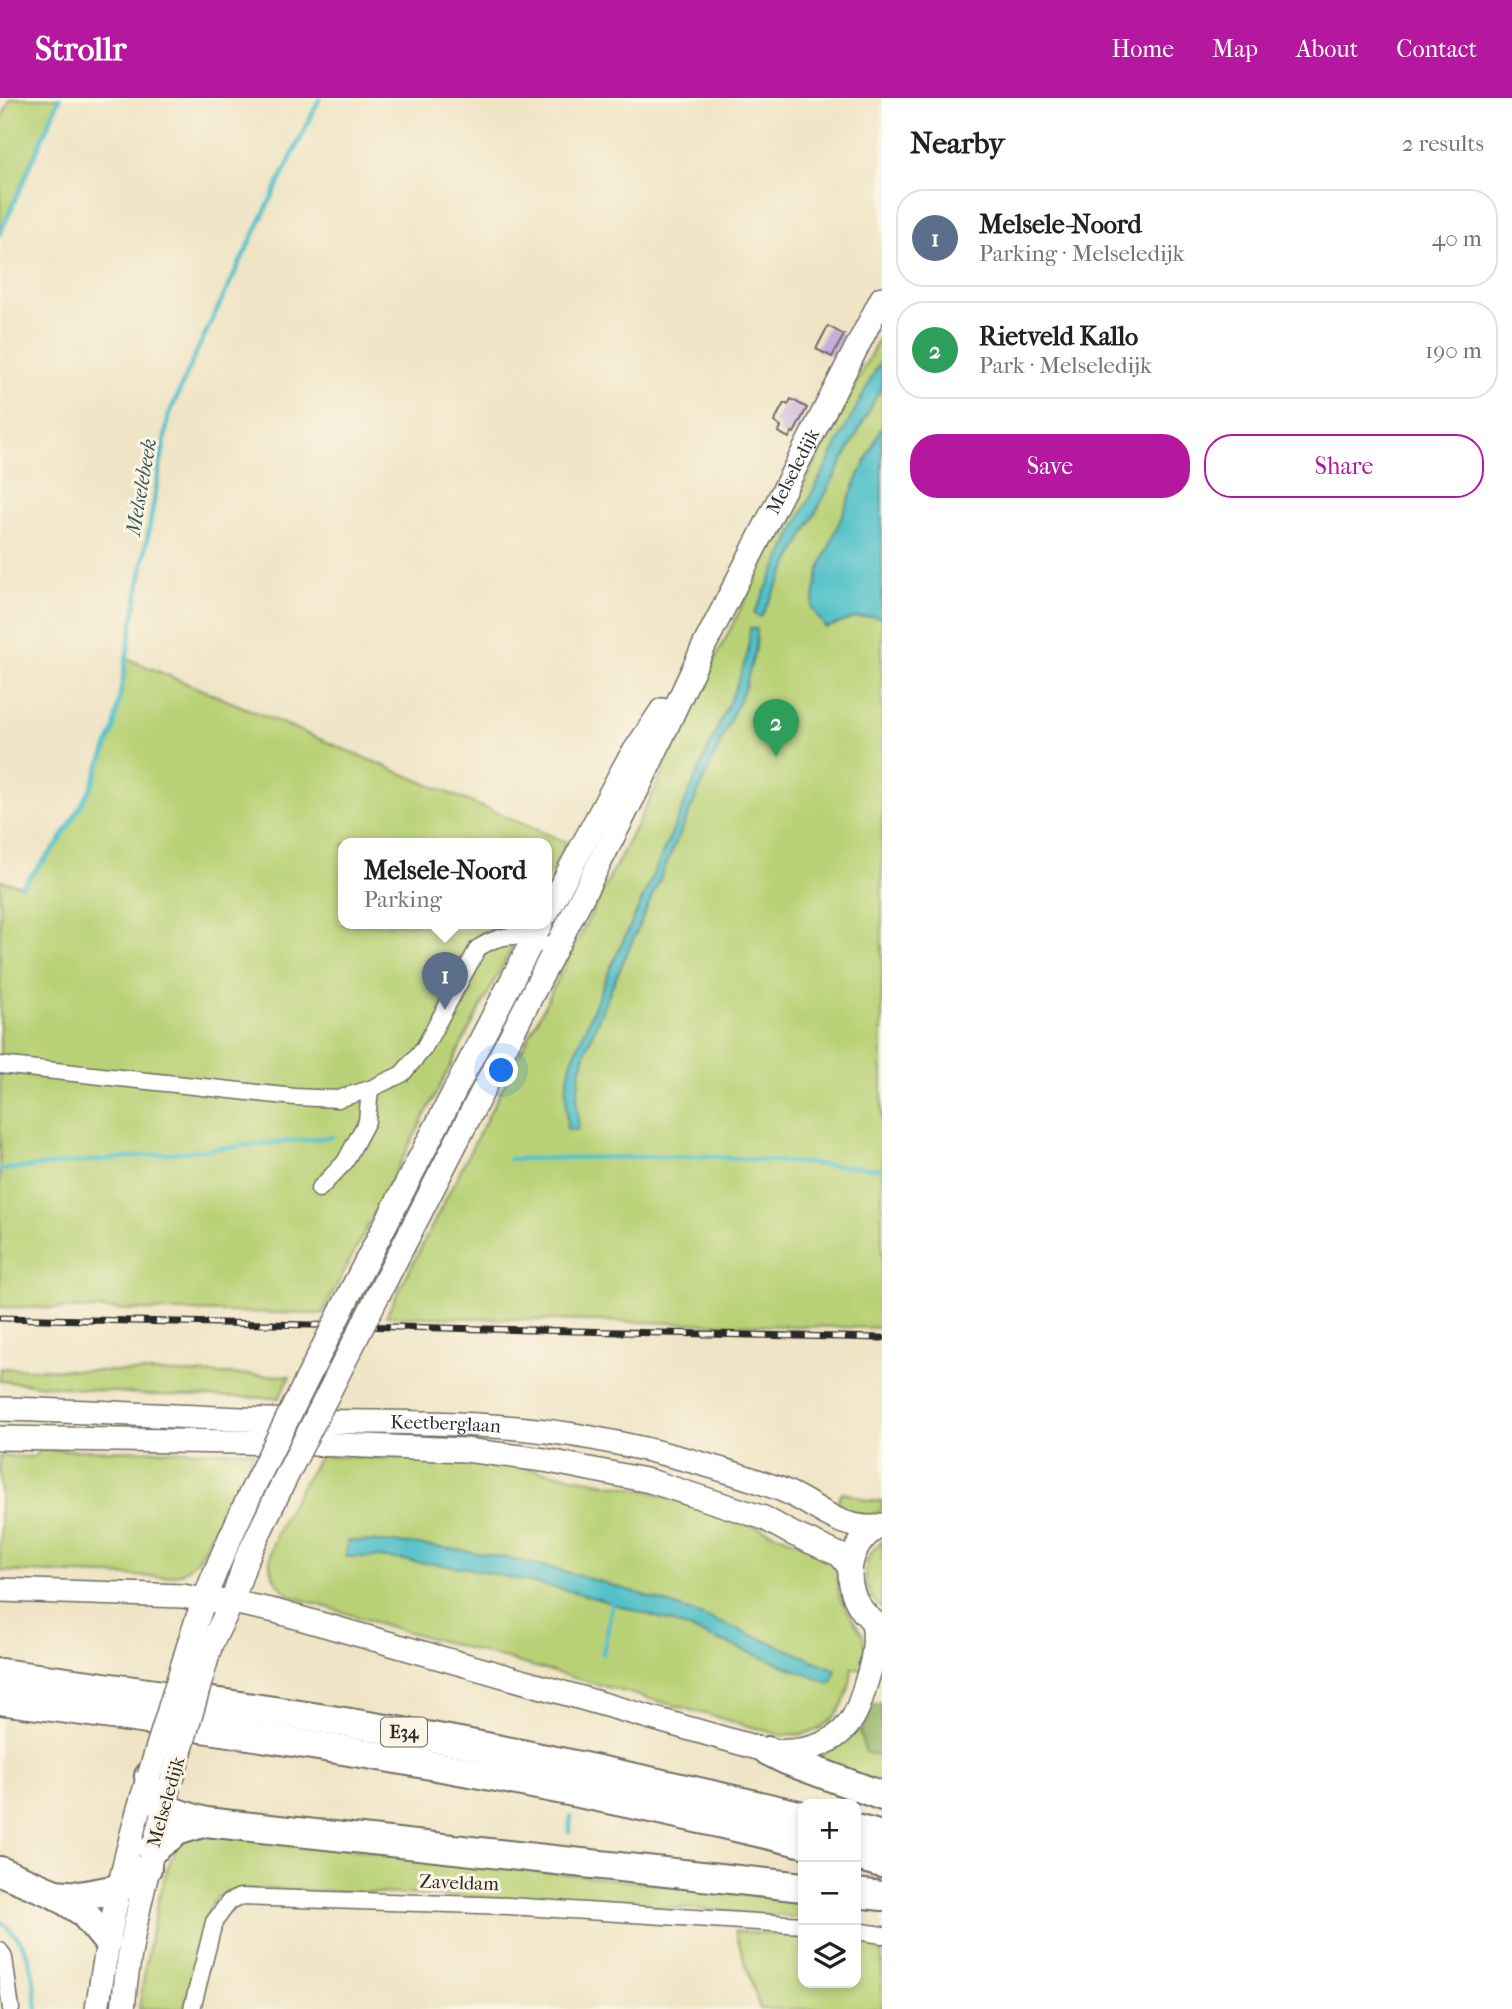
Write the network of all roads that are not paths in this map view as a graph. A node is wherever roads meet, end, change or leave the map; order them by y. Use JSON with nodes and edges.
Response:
{"nodes":[{"id":1,"x":882,"y":298,"type":"edge"},
{"id":2,"x":704,"y":646,"type":"junction"},
{"id":3,"x":552,"y":905,"type":"edge"},
{"id":4,"x":537,"y":932,"type":"edge"},
{"id":5,"x":556,"y":950,"type":"junction"},
{"id":6,"x":0,"y":1065,"type":"edge"},
{"id":7,"x":370,"y":1089,"type":"junction"},
{"id":8,"x":319,"y":1189,"type":"dead end"},
{"id":9,"x":0,"y":1409,"type":"edge"},
{"id":10,"x":0,"y":1438,"type":"edge"},
{"id":11,"x":879,"y":1526,"type":"edge"},
{"id":12,"x":850,"y":1571,"type":"junction"},
{"id":13,"x":240,"y":1579,"type":"junction"},
{"id":14,"x":0,"y":1590,"type":"edge"},
{"id":15,"x":202,"y":1600,"type":"junction"},
{"id":16,"x":232,"y":1602,"type":"junction"},
{"id":17,"x":275,"y":1611,"type":"junction"},
{"id":18,"x":878,"y":1625,"type":"edge"},
{"id":19,"x":201,"y":1643,"type":"junction"},
{"id":20,"x":0,"y":1673,"type":"edge"},
{"id":21,"x":0,"y":1700,"type":"edge"},
{"id":22,"x":768,"y":1751,"type":"junction"},
{"id":23,"x":161,"y":1778,"type":"junction"},
{"id":24,"x":882,"y":1796,"type":"edge"},
{"id":25,"x":164,"y":1808,"type":"junction"},
{"id":26,"x":798,"y":1815,"type":"edge"},
{"id":27,"x":206,"y":1822,"type":"junction"},
{"id":28,"x":861,"y":1830,"type":"edge"},
{"id":29,"x":882,"y":1836,"type":"edge"},
{"id":30,"x":798,"y":1842,"type":"edge"},
{"id":31,"x":861,"y":1857,"type":"edge"},
{"id":32,"x":150,"y":1859,"type":"junction"},
{"id":33,"x":882,"y":1863,"type":"edge"},
{"id":34,"x":0,"y":1871,"type":"edge"},
{"id":35,"x":798,"y":1886,"type":"edge"},
{"id":36,"x":118,"y":1889,"type":"junction"},
{"id":37,"x":55,"y":1894,"type":"junction"},
{"id":38,"x":861,"y":1894,"type":"edge"},
{"id":39,"x":882,"y":1896,"type":"edge"},
{"id":40,"x":798,"y":1925,"type":"edge"},
{"id":41,"x":861,"y":1932,"type":"edge"},
{"id":42,"x":882,"y":1934,"type":"edge"},
{"id":43,"x":107,"y":1941,"type":"junction"},
{"id":44,"x":0,"y":1951,"type":"edge"},
{"id":45,"x":11,"y":2009,"type":"edge"},
{"id":46,"x":97,"y":2009,"type":"edge"},
{"id":47,"x":124,"y":2009,"type":"edge"},
{"id":48,"x":192,"y":2009,"type":"edge"}],
"edges":[{"from":1,"to":2,"type":"main road","name":"Melseledijk"},
{"from":2,"to":3,"type":"main road","name":"Melseledijk"},
{"from":2,"to":5,"type":"main road","name":"Melseledijk"},
{"from":4,"to":5,"type":"street"},
{"from":4,"to":7,"type":"street"},
{"from":4,"to":15,"type":"main road","bridge":true},
{"from":5,"to":13,"type":"main road","name":"Melseledijk","bridge":true},
{"from":6,"to":7,"type":"street"},
{"from":7,"to":8,"type":"street"},
{"from":9,"to":11,"type":"main road","name":"Keetberglaan"},
{"from":10,"to":12,"type":"main road","name":"Keetberglaan"},
{"from":11,"to":12,"type":"main road"},
{"from":12,"to":18,"type":"main road"},
{"from":13,"to":16,"type":"main road","name":"Melseledijk"},
{"from":13,"to":17,"type":"main road"},
{"from":14,"to":15,"type":"main road"},
{"from":15,"to":16,"type":"main road"},
{"from":15,"to":19,"type":"main road"},
{"from":16,"to":17,"type":"main road"},
{"from":16,"to":19,"type":"main road","name":"Melseledijk"},
{"from":17,"to":22,"type":"main road"},
{"from":18,"to":22,"type":"main road"},
{"from":19,"to":23,"type":"main road","name":"Melseledijk","bridge":true},
{"from":20,"to":26,"type":"highway","number":"E34"},
{"from":21,"to":30,"type":"highway","number":"E34"},
{"from":22,"to":24,"type":"highway"},
{"from":23,"to":25,"type":"highway"},
{"from":23,"to":36,"type":"main road","name":"Melseledijk"},
{"from":25,"to":27,"type":"highway"},
{"from":25,"to":32,"type":"main road","name":"Melseledijk"},
{"from":27,"to":32,"type":"highway"},
{"from":27,"to":35,"type":"highway"},
{"from":28,"to":29,"type":"highway"},
{"from":31,"to":33,"type":"highway"},
{"from":32,"to":36,"type":"highway"},
{"from":32,"to":47,"type":"main road","name":"Melseledijk"},
{"from":34,"to":37,"type":"highway"},
{"from":36,"to":37,"type":"highway"},
{"from":36,"to":43,"type":"main road","name":"Melseledijk"},
{"from":37,"to":43,"type":"highway"},
{"from":38,"to":39,"type":"highway"},
{"from":40,"to":48,"type":"street","name":"Zaveldam"},
{"from":41,"to":42,"type":"street"},
{"from":43,"to":46,"type":"main road","name":"Melseledijk"},
{"from":44,"to":45,"type":"street"}]}
